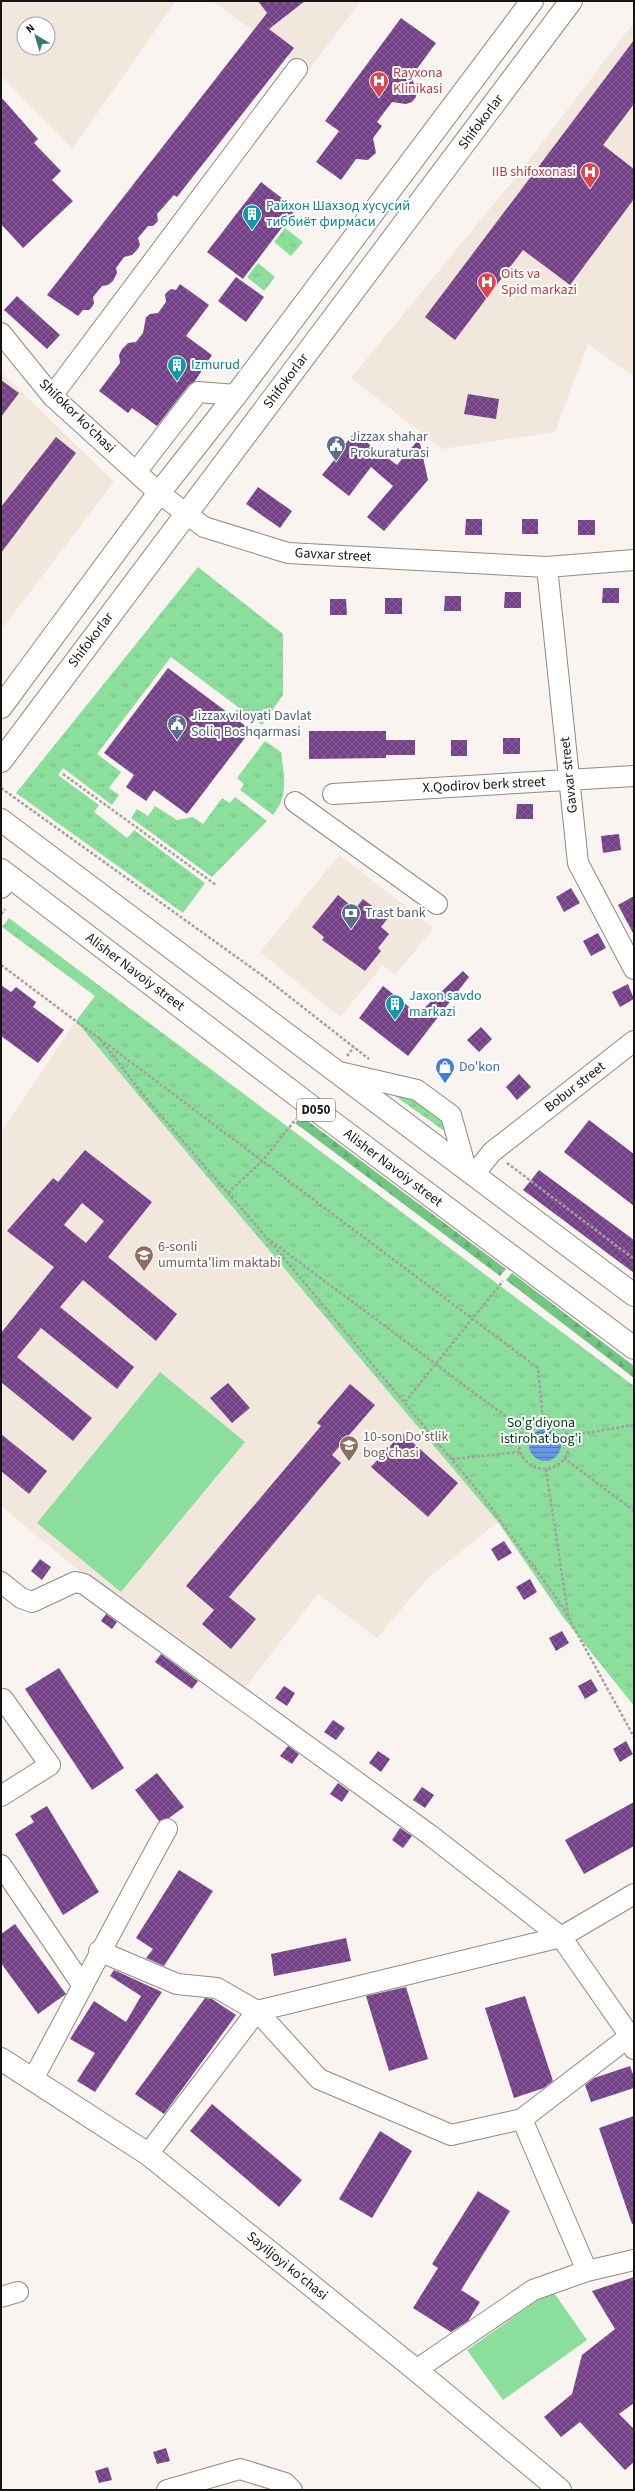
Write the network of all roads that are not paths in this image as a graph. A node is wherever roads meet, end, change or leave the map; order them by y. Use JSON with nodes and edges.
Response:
{"nodes":[{"id":1,"x":532,"y":1,"type":"edge"},
{"id":2,"x":571,"y":1,"type":"edge"},
{"id":3,"x":297,"y":69,"type":"dead end"},
{"id":4,"x":1,"y":333,"type":"edge"},
{"id":5,"x":236,"y":395,"type":"junction"},
{"id":6,"x":52,"y":396,"type":"junction"},
{"id":7,"x":136,"y":472,"type":"junction"},
{"id":8,"x":159,"y":493,"type":"junction"},
{"id":9,"x":186,"y":513,"type":"junction"},
{"id":10,"x":634,"y":560,"type":"edge"},
{"id":11,"x":547,"y":567,"type":"junction"},
{"id":12,"x":1,"y":707,"type":"edge"},
{"id":13,"x":1,"y":761,"type":"edge"},
{"id":14,"x":634,"y":776,"type":"edge"},
{"id":15,"x":570,"y":781,"type":"junction"},
{"id":16,"x":334,"y":794,"type":"dead end"},
{"id":17,"x":295,"y":802,"type":"dead end"},
{"id":18,"x":1,"y":820,"type":"edge"},
{"id":19,"x":4,"y":878,"type":"edge"},
{"id":20,"x":437,"y":904,"type":"dead end"},
{"id":21,"x":634,"y":969,"type":"edge"},
{"id":22,"x":634,"y":1041,"type":"edge"},
{"id":23,"x":335,"y":1071,"type":"junction"},
{"id":24,"x":470,"y":1172,"type":"junction"},
{"id":25,"x":634,"y":1295,"type":"edge"},
{"id":26,"x":634,"y":1348,"type":"edge"},
{"id":27,"x":1,"y":1582,"type":"edge"},
{"id":28,"x":1,"y":1700,"type":"edge"},
{"id":29,"x":1,"y":1796,"type":"edge"},
{"id":30,"x":167,"y":1830,"type":"dead end"},
{"id":31,"x":1,"y":1865,"type":"edge"},
{"id":32,"x":634,"y":1894,"type":"edge"},
{"id":33,"x":561,"y":1937,"type":"junction"},
{"id":34,"x":99,"y":1951,"type":"junction"},
{"id":35,"x":83,"y":1986,"type":"junction"},
{"id":36,"x":257,"y":2011,"type":"junction"},
{"id":37,"x":632,"y":2042,"type":"edge"},
{"id":38,"x":1,"y":2058,"type":"edge"},
{"id":39,"x":33,"y":2079,"type":"junction"},
{"id":40,"x":522,"y":2119,"type":"junction"},
{"id":41,"x":148,"y":2154,"type":"junction"},
{"id":42,"x":634,"y":2260,"type":"edge"},
{"id":43,"x":587,"y":2271,"type":"junction"},
{"id":44,"x":416,"y":2370,"type":"junction"},
{"id":45,"x":166,"y":2490,"type":"edge"},
{"id":46,"x":292,"y":2490,"type":"edge"},
{"id":47,"x":560,"y":2490,"type":"edge"}],
"edges":[{"from":1,"to":5,"type":"main road"},
{"from":2,"to":9,"type":"main road","name":"Shifokorlar"},
{"from":3,"to":6,"type":"street"},
{"from":4,"to":6,"type":"street","name":"Shifokor ko'chasi"},
{"from":5,"to":7,"type":"street"},
{"from":5,"to":8,"type":"main road"},
{"from":6,"to":7,"type":"street","name":"Shifokor ko'chasi"},
{"from":7,"to":8,"type":"street","name":"Shifokor ko'chasi"},
{"from":8,"to":9,"type":"street","name":"Gavxar street"},
{"from":8,"to":12,"type":"main road"},
{"from":9,"to":11,"type":"street","name":"Gavxar street"},
{"from":9,"to":13,"type":"main road","name":"Shifokorlar"},
{"from":10,"to":11,"type":"street","name":"Gavxar street"},
{"from":11,"to":15,"type":"street","name":"Gavxar street"},
{"from":14,"to":15,"type":"street","name":"X.Qodirov berk street"},
{"from":15,"to":16,"type":"street","name":"X.Qodirov berk street"},
{"from":15,"to":21,"type":"street","name":"Gavxar street"},
{"from":17,"to":20,"type":"street"},
{"from":18,"to":23,"type":"main road"},
{"from":19,"to":26,"type":"main road","name":"Alisher Navoiy street","number":"D050"},
{"from":22,"to":24,"type":"street","name":"Bobur street"},
{"from":23,"to":24,"type":"main road"},
{"from":23,"to":24,"type":"street"},
{"from":24,"to":25,"type":"main road"},
{"from":27,"to":33,"type":"street"},
{"from":28,"to":29,"type":"street"},
{"from":30,"to":34,"type":"street"},
{"from":31,"to":35,"type":"street"},
{"from":32,"to":33,"type":"street"},
{"from":33,"to":36,"type":"street"},
{"from":33,"to":37,"type":"street"},
{"from":34,"to":35,"type":"street"},
{"from":34,"to":36,"type":"street"},
{"from":35,"to":39,"type":"street"},
{"from":36,"to":40,"type":"street"},
{"from":36,"to":41,"type":"street"},
{"from":37,"to":40,"type":"street"},
{"from":38,"to":39,"type":"main road","name":"Sayiljoyi ko'chasi"},
{"from":39,"to":41,"type":"main road","name":"Sayiljoyi ko'chasi"},
{"from":40,"to":43,"type":"street"},
{"from":41,"to":44,"type":"main road","name":"Sayiljoyi ko'chasi"},
{"from":42,"to":43,"type":"street"},
{"from":43,"to":44,"type":"street"},
{"from":44,"to":47,"type":"main road","name":"Sayiljoyi ko'chasi"},
{"from":45,"to":46,"type":"street"}]}
